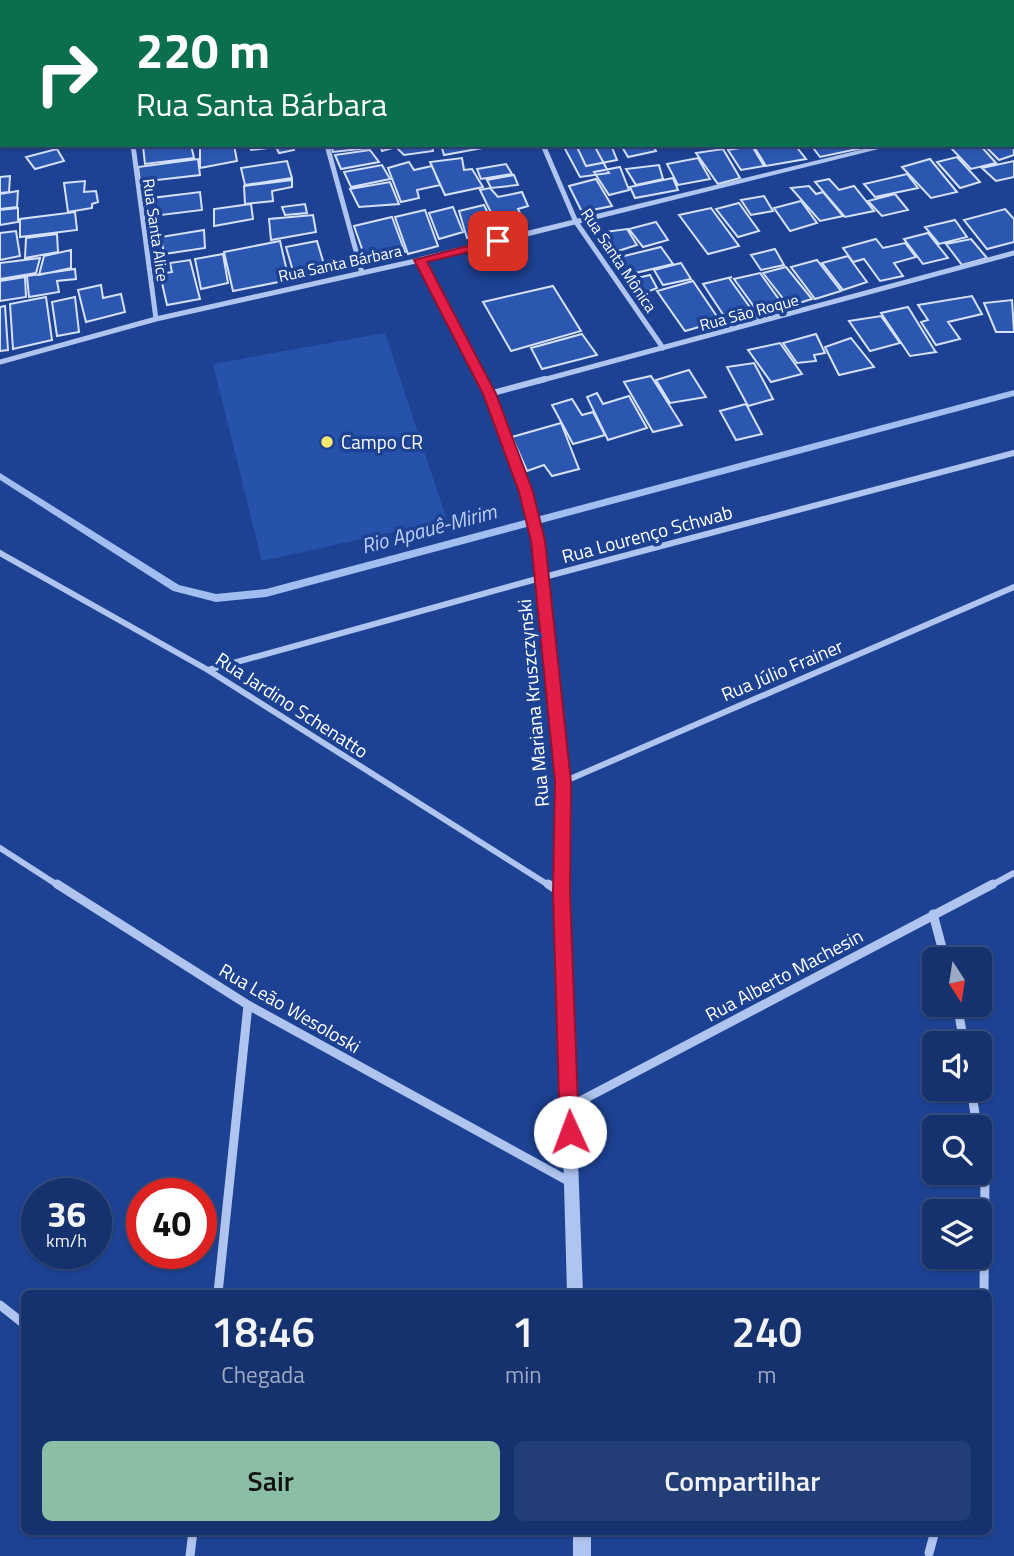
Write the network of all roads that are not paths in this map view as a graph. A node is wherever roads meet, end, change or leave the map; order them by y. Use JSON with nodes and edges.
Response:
{"nodes":[{"id":1,"x":133,"y":147,"type":"edge"},
{"id":2,"x":328,"y":147,"type":"edge"},
{"id":3,"x":543,"y":147,"type":"edge"},
{"id":4,"x":883,"y":147,"type":"edge"},
{"id":5,"x":576,"y":222,"type":"junction"},
{"id":6,"x":1014,"y":253,"type":"edge"},
{"id":7,"x":420,"y":260,"type":"junction"},
{"id":8,"x":362,"y":273,"type":"junction"},
{"id":9,"x":156,"y":318,"type":"junction"},
{"id":10,"x":663,"y":348,"type":"junction"},
{"id":11,"x":0,"y":362,"type":"edge"},
{"id":12,"x":489,"y":394,"type":"junction"},
{"id":13,"x":1014,"y":453,"type":"edge"},
{"id":14,"x":0,"y":553,"type":"edge"},
{"id":15,"x":544,"y":577,"type":"junction"},
{"id":16,"x":1014,"y":587,"type":"edge"},
{"id":17,"x":208,"y":670,"type":"junction"},
{"id":18,"x":563,"y":782,"type":"junction"},
{"id":19,"x":0,"y":848,"type":"edge"},
{"id":20,"x":1014,"y":873,"type":"edge"},
{"id":21,"x":562,"y":893,"type":"junction"},
{"id":22,"x":933,"y":914,"type":"junction"},
{"id":23,"x":942,"y":947,"type":"edge"},
{"id":24,"x":248,"y":1005,"type":"junction"},
{"id":25,"x":569,"y":1107,"type":"junction"},
{"id":26,"x":572,"y":1183,"type":"junction"},
{"id":27,"x":985,"y":1185,"type":"edge"},
{"id":28,"x":218,"y":1290,"type":"edge"},
{"id":29,"x":575,"y":1290,"type":"edge"},
{"id":30,"x":984,"y":1290,"type":"edge"},
{"id":31,"x":0,"y":1305,"type":"edge"},
{"id":32,"x":21,"y":1322,"type":"edge"},
{"id":33,"x":193,"y":1535,"type":"edge"},
{"id":34,"x":582,"y":1535,"type":"edge"},
{"id":35,"x":934,"y":1535,"type":"edge"},
{"id":36,"x":929,"y":1553,"type":"dead end"},
{"id":37,"x":190,"y":1556,"type":"edge"},
{"id":38,"x":582,"y":1556,"type":"edge"}],
"edges":[{"from":1,"to":9,"type":"street","name":"Rua Santa Alice"},
{"from":2,"to":8,"type":"street"},
{"from":3,"to":5,"type":"street","name":"Rua Santa Mônica"},
{"from":4,"to":5,"type":"street","name":"Rua Santa Bárbara"},
{"from":5,"to":7,"type":"street","name":"Rua Santa Bárbara"},
{"from":5,"to":10,"type":"street","name":"Rua Santa Mônica"},
{"from":6,"to":10,"type":"street","name":"Rua São Roque"},
{"from":7,"to":8,"type":"street","name":"Rua Santa Bárbara"},
{"from":7,"to":12,"type":"street","name":"Rua Mariana Kruszczynski"},
{"from":8,"to":9,"type":"street","name":"Rua Santa Bárbara"},
{"from":9,"to":11,"type":"street","name":"Rua Santa Bárbara"},
{"from":10,"to":12,"type":"street","name":"Rua São Roque"},
{"from":12,"to":15,"type":"street","name":"Rua Mariana Kruszczynski"},
{"from":13,"to":15,"type":"street","name":"Rua Lourenço Schwab"},
{"from":14,"to":17,"type":"street","name":"Rua Jardino Schenatto"},
{"from":15,"to":17,"type":"street","name":"Rua Lourenço Schwab"},
{"from":15,"to":18,"type":"street","name":"Rua Mariana Kruszczynski"},
{"from":16,"to":18,"type":"street","name":"Rua Júlio Frainer"},
{"from":17,"to":21,"type":"street","name":"Rua Jardino Schenatto"},
{"from":18,"to":21,"type":"street","name":"Rua Mariana Kruszczynski"},
{"from":19,"to":24,"type":"street","name":"Rua Leão Wesoloski"},
{"from":20,"to":22,"type":"street","name":"Rua Alberto Machesin"},
{"from":21,"to":25,"type":"street","name":"Rua Mariana Kruszczynski"},
{"from":22,"to":23,"type":"street"},
{"from":22,"to":25,"type":"street","name":"Rua Alberto Machesin"},
{"from":24,"to":26,"type":"street","name":"Rua Leão Wesoloski"},
{"from":24,"to":28,"type":"street"},
{"from":25,"to":26,"type":"street","name":"Rua Mariana Kruszczynski"},
{"from":26,"to":29,"type":"street","name":"Rua Mariana Kruszczynski"},
{"from":27,"to":30,"type":"street"},
{"from":31,"to":32,"type":"street"},
{"from":33,"to":37,"type":"street"},
{"from":34,"to":38,"type":"street"},
{"from":35,"to":36,"type":"street"}]}
